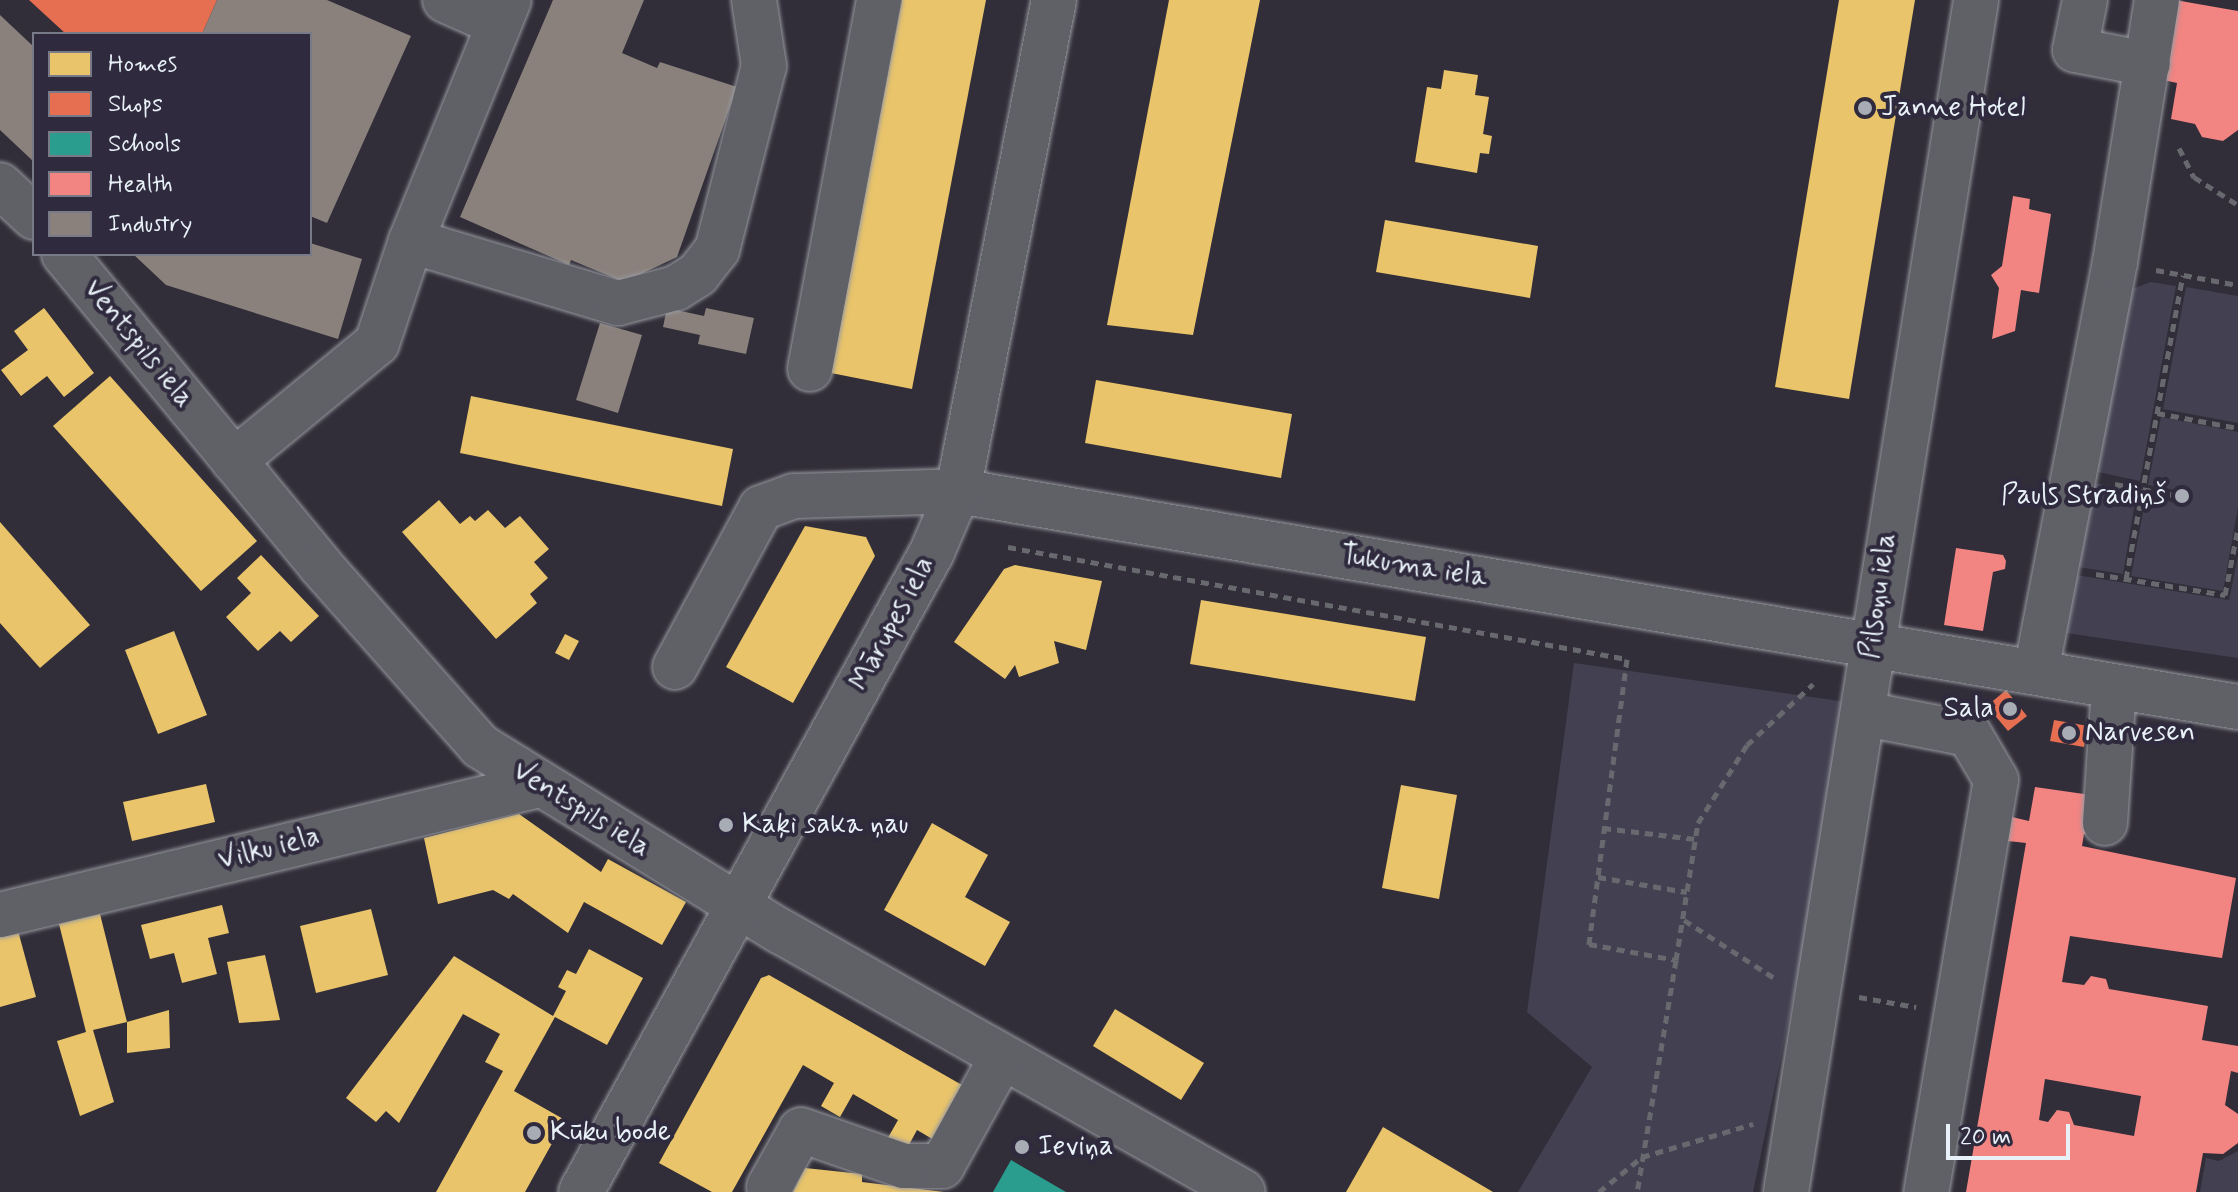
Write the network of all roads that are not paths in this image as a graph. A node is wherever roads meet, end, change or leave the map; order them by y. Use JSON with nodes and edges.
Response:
{"nodes":[{"id":1,"x":445,"y":0,"type":"edge"},
{"id":2,"x":754,"y":0,"type":"edge"},
{"id":3,"x":879,"y":0,"type":"edge"},
{"id":4,"x":1054,"y":0,"type":"edge"},
{"id":5,"x":1976,"y":0,"type":"edge"},
{"id":6,"x":2085,"y":0,"type":"edge"},
{"id":7,"x":2157,"y":0,"type":"edge"},
{"id":8,"x":504,"y":12,"type":"edge"},
{"id":9,"x":2148,"y":64,"type":"junction"},
{"id":10,"x":0,"y":185,"type":"edge"},
{"id":11,"x":32,"y":215,"type":"edge"},
{"id":12,"x":411,"y":241,"type":"junction"},
{"id":13,"x":66,"y":256,"type":"edge"},
{"id":14,"x":810,"y":369,"type":"dead end"},
{"id":15,"x":234,"y":461,"type":"junction"},
{"id":16,"x":958,"y":491,"type":"junction"},
{"id":17,"x":1870,"y":643,"type":"junction"},
{"id":18,"x":675,"y":667,"type":"dead end"},
{"id":19,"x":2036,"y":672,"type":"junction"},
{"id":20,"x":2114,"y":686,"type":"junction"},
{"id":21,"x":2238,"y":707,"type":"edge"},
{"id":22,"x":1865,"y":714,"type":"junction"},
{"id":23,"x":539,"y":785,"type":"junction"},
{"id":24,"x":2105,"y":823,"type":"dead end"},
{"id":25,"x":738,"y":906,"type":"junction"},
{"id":26,"x":0,"y":915,"type":"edge"},
{"id":27,"x":1002,"y":1057,"type":"junction"},
{"id":28,"x":769,"y":1187,"type":"dead end"},
{"id":29,"x":581,"y":1192,"type":"edge"},
{"id":30,"x":1243,"y":1192,"type":"edge"},
{"id":31,"x":1786,"y":1192,"type":"edge"},
{"id":32,"x":1926,"y":1192,"type":"edge"}],
"edges":[{"from":1,"to":8,"type":"street"},
{"from":2,"to":12,"type":"street"},
{"from":3,"to":14,"type":"street"},
{"from":4,"to":16,"type":"street","name":"Mārupes iela"},
{"from":5,"to":17,"type":"street","name":"Pilsoņu iela"},
{"from":6,"to":9,"type":"street"},
{"from":7,"to":9,"type":"street"},
{"from":8,"to":12,"type":"street"},
{"from":9,"to":19,"type":"street"},
{"from":10,"to":11,"type":"street"},
{"from":12,"to":15,"type":"street"},
{"from":13,"to":15,"type":"street","name":"Ventspils iela"},
{"from":15,"to":23,"type":"street","name":"Ventspils iela"},
{"from":16,"to":17,"type":"street","name":"Tukuma iela"},
{"from":16,"to":18,"type":"street","name":"Tukuma iela"},
{"from":16,"to":25,"type":"street","name":"Mārupes iela"},
{"from":17,"to":19,"type":"street","name":"Tukuma iela"},
{"from":17,"to":22,"type":"street","name":"Pilsoņu iela"},
{"from":19,"to":20,"type":"street","name":"Tukuma iela"},
{"from":20,"to":21,"type":"street","name":"Tukuma iela"},
{"from":20,"to":24,"type":"street"},
{"from":22,"to":31,"type":"street","name":"Pilsoņu iela"},
{"from":22,"to":32,"type":"street"},
{"from":23,"to":25,"type":"street","name":"Ventspils iela"},
{"from":23,"to":26,"type":"street","name":"Vilku iela"},
{"from":25,"to":27,"type":"street","name":"Ventspils iela"},
{"from":25,"to":29,"type":"street","name":"Mārupes iela"},
{"from":27,"to":28,"type":"street"},
{"from":27,"to":30,"type":"street","name":"Ventspils iela"}]}
